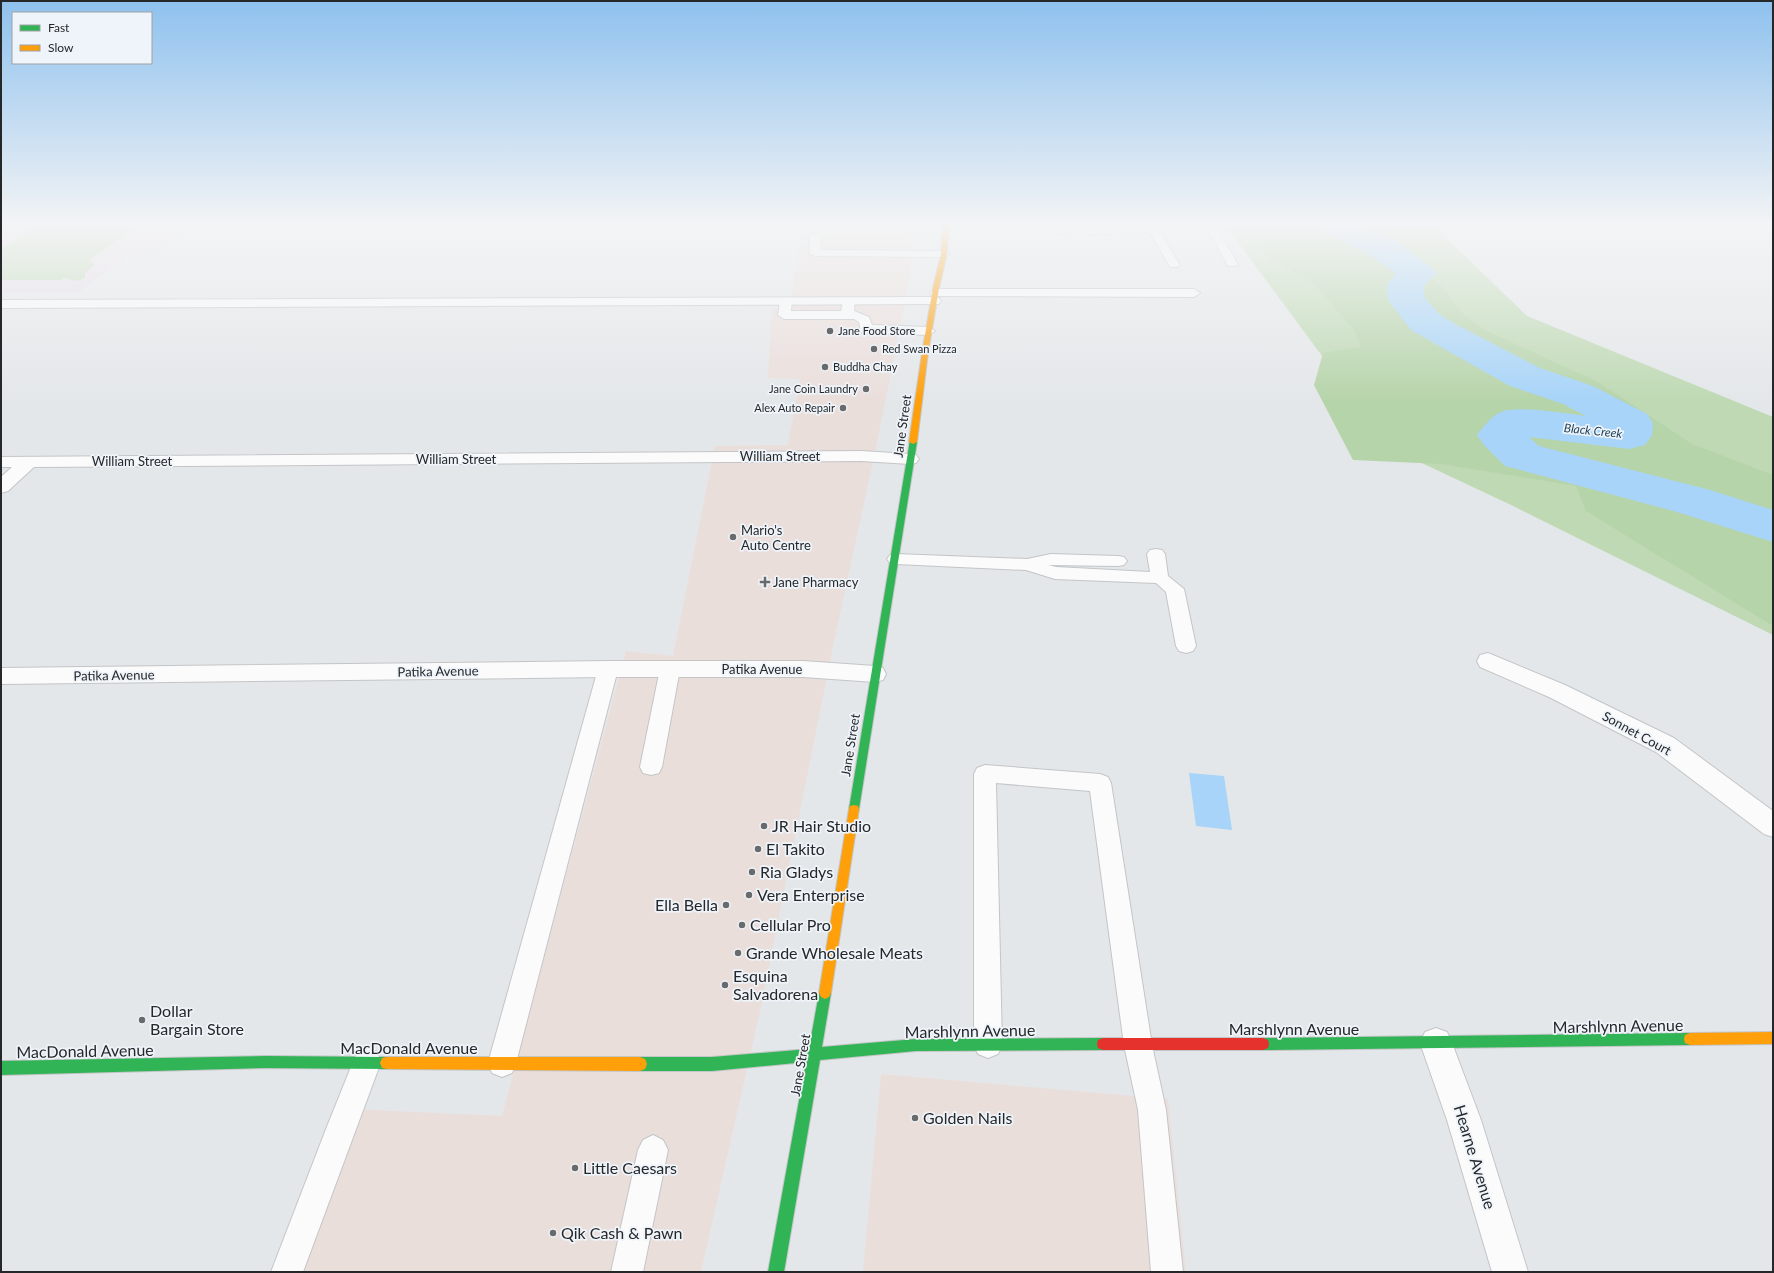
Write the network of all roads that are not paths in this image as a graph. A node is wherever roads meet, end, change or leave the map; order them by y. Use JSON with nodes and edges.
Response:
{"nodes":[{"id":1,"x":938,"y":282,"type":"edge"},
{"id":2,"x":1194,"y":293,"type":"dead end"},
{"id":3,"x":935,"y":297,"type":"junction"},
{"id":4,"x":1,"y":304,"type":"edge"},
{"id":5,"x":785,"y":308,"type":"junction"},
{"id":6,"x":848,"y":308,"type":"junction"},
{"id":7,"x":783,"y":330,"type":"dead end"},
{"id":8,"x":929,"y":331,"type":"junction"},
{"id":9,"x":910,"y":459,"type":"junction"},
{"id":10,"x":1,"y":462,"type":"edge"},
{"id":11,"x":29,"y":462,"type":"junction"},
{"id":12,"x":1,"y":488,"type":"edge"},
{"id":13,"x":1156,"y":554,"type":"dead end"},
{"id":14,"x":896,"y":559,"type":"junction"},
{"id":15,"x":1118,"y":561,"type":"dead end"},
{"id":16,"x":1027,"y":565,"type":"junction"},
{"id":17,"x":1160,"y":578,"type":"junction"},
{"id":18,"x":1186,"y":646,"type":"dead end"},
{"id":19,"x":1488,"y":661,"type":"dead end"},
{"id":20,"x":608,"y":669,"type":"junction"},
{"id":21,"x":670,"y":669,"type":"junction"},
{"id":22,"x":875,"y":674,"type":"junction"},
{"id":23,"x":1,"y":676,"type":"edge"},
{"id":24,"x":651,"y":767,"type":"dead end"},
{"id":25,"x":1773,"y":826,"type":"edge"},
{"id":26,"x":1773,"y":1038,"type":"edge"},
{"id":27,"x":1436,"y":1043,"type":"junction"},
{"id":28,"x":988,"y":1045,"type":"junction"},
{"id":29,"x":1138,"y":1045,"type":"junction"},
{"id":30,"x":816,"y":1053,"type":"junction"},
{"id":31,"x":367,"y":1062,"type":"junction"},
{"id":32,"x":502,"y":1063,"type":"junction"},
{"id":33,"x":1,"y":1068,"type":"edge"},
{"id":34,"x":653,"y":1150,"type":"dead end"},
{"id":35,"x":287,"y":1272,"type":"edge"},
{"id":36,"x":627,"y":1272,"type":"edge"},
{"id":37,"x":776,"y":1272,"type":"edge"},
{"id":38,"x":1168,"y":1272,"type":"edge"},
{"id":39,"x":1510,"y":1272,"type":"edge"}],
"edges":[{"from":1,"to":3,"type":"main road","name":"Jane Street"},
{"from":2,"to":3,"type":"lane"},
{"from":3,"to":6,"type":"street"},
{"from":3,"to":8,"type":"main road","name":"Jane Street"},
{"from":4,"to":5,"type":"street"},
{"from":5,"to":6,"type":"street"},
{"from":5,"to":7,"type":"lane"},
{"from":6,"to":8,"type":"lane"},
{"from":8,"to":9,"type":"main road","name":"Jane Street"},
{"from":9,"to":11,"type":"street","name":"William Street"},
{"from":9,"to":14,"type":"main road","name":"Jane Street"},
{"from":10,"to":11,"type":"street","name":"William Street"},
{"from":11,"to":12,"type":"street"},
{"from":13,"to":17,"type":"lane"},
{"from":14,"to":16,"type":"lane"},
{"from":14,"to":22,"type":"main road","name":"Jane Street"},
{"from":15,"to":16,"type":"lane"},
{"from":16,"to":17,"type":"lane"},
{"from":17,"to":18,"type":"lane"},
{"from":19,"to":25,"type":"street","name":"Sonnet Court"},
{"from":20,"to":21,"type":"street","name":"Patika Avenue"},
{"from":20,"to":23,"type":"street","name":"Patika Avenue"},
{"from":20,"to":32,"type":"lane"},
{"from":21,"to":22,"type":"street","name":"Patika Avenue"},
{"from":21,"to":24,"type":"lane"},
{"from":22,"to":30,"type":"main road","name":"Jane Street"},
{"from":26,"to":27,"type":"main road","name":"Marshlynn Avenue"},
{"from":27,"to":29,"type":"main road","name":"Marshlynn Avenue"},
{"from":27,"to":39,"type":"street","name":"Hearne Avenue"},
{"from":28,"to":29,"type":"main road","name":"Marshlynn Avenue"},
{"from":28,"to":29,"type":"lane"},
{"from":28,"to":30,"type":"main road","name":"Marshlynn Avenue"},
{"from":29,"to":38,"type":"lane"},
{"from":30,"to":32,"type":"main road","name":"MacDonald Avenue"},
{"from":30,"to":37,"type":"main road","name":"Jane Street"},
{"from":31,"to":32,"type":"main road","name":"MacDonald Avenue"},
{"from":31,"to":33,"type":"main road","name":"MacDonald Avenue"},
{"from":31,"to":35,"type":"lane"},
{"from":34,"to":36,"type":"lane"}]}
